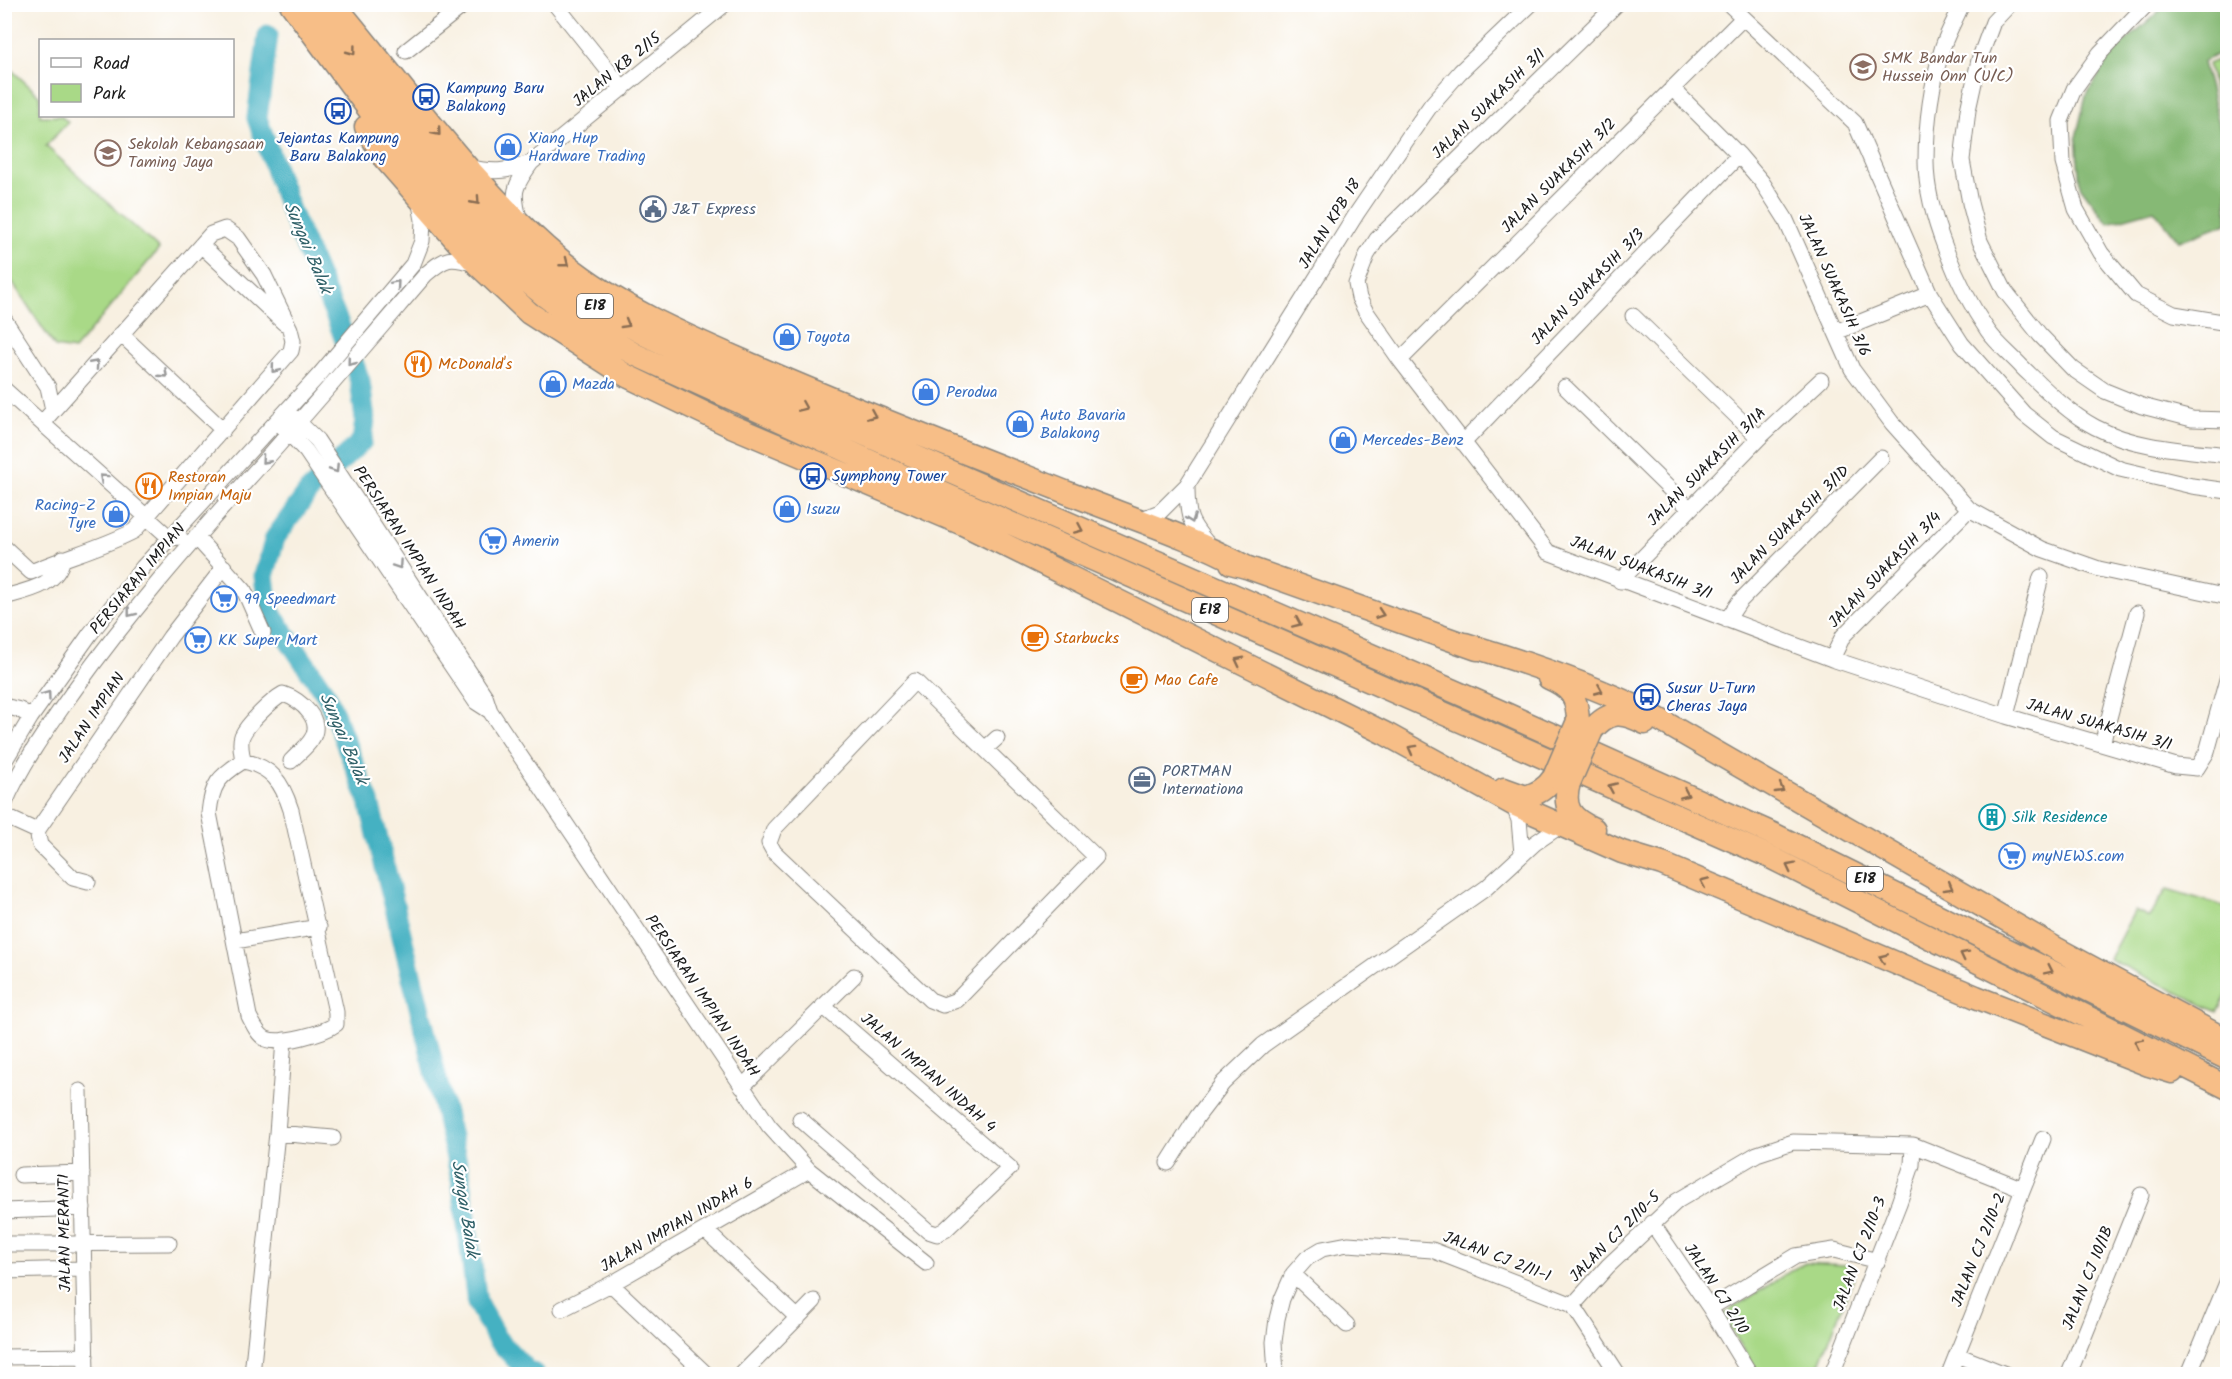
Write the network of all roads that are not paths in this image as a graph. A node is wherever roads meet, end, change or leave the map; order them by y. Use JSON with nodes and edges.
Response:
{"nodes":[{"id":1,"x":291,"y":4,"type":"edge"},
{"id":2,"x":317,"y":4,"type":"edge"},
{"id":3,"x":334,"y":4,"type":"edge"},
{"id":4,"x":465,"y":4,"type":"edge"},
{"id":5,"x":555,"y":4,"type":"edge"},
{"id":6,"x":725,"y":4,"type":"edge"},
{"id":7,"x":1531,"y":4,"type":"edge"},
{"id":8,"x":1617,"y":4,"type":"edge"},
{"id":9,"x":1729,"y":4,"type":"edge"},
{"id":10,"x":1962,"y":4,"type":"edge"},
{"id":11,"x":2010,"y":4,"type":"edge"},
{"id":12,"x":2124,"y":4,"type":"edge"},
{"id":13,"x":2147,"y":4,"type":"edge"},
{"id":14,"x":2136,"y":16,"type":"junction"},
{"id":15,"x":1743,"y":18,"type":"junction"},
{"id":16,"x":406,"y":51,"type":"dead end"},
{"id":17,"x":1672,"y":88,"type":"junction"},
{"id":18,"x":622,"y":89,"type":"junction"},
{"id":19,"x":356,"y":93,"type":"junction"},
{"id":20,"x":1739,"y":155,"type":"junction"},
{"id":21,"x":531,"y":163,"type":"junction"},
{"id":22,"x":466,"y":166,"type":"junction"},
{"id":23,"x":419,"y":199,"type":"junction"},
{"id":24,"x":521,"y":225,"type":"junction"},
{"id":25,"x":201,"y":244,"type":"junction"},
{"id":26,"x":478,"y":264,"type":"junction"},
{"id":27,"x":1930,"y":294,"type":"junction"},
{"id":28,"x":1633,"y":316,"type":"dead end"},
{"id":29,"x":4,"y":319,"type":"edge"},
{"id":30,"x":2228,"y":323,"type":"edge"},
{"id":31,"x":290,"y":328,"type":"junction"},
{"id":32,"x":1836,"y":332,"type":"junction"},
{"id":33,"x":121,"y":334,"type":"junction"},
{"id":34,"x":1400,"y":360,"type":"junction"},
{"id":35,"x":38,"y":370,"type":"junction"},
{"id":36,"x":1821,"y":380,"type":"dead end"},
{"id":37,"x":75,"y":386,"type":"junction"},
{"id":38,"x":1565,"y":387,"type":"dead end"},
{"id":39,"x":4,"y":390,"type":"edge"},
{"id":40,"x":53,"y":410,"type":"junction"},
{"id":41,"x":282,"y":416,"type":"junction"},
{"id":42,"x":2228,"y":420,"type":"edge"},
{"id":43,"x":42,"y":423,"type":"junction"},
{"id":44,"x":295,"y":428,"type":"junction"},
{"id":45,"x":223,"y":430,"type":"junction"},
{"id":46,"x":1759,"y":438,"type":"junction"},
{"id":47,"x":1463,"y":443,"type":"junction"},
{"id":48,"x":2228,"y":455,"type":"edge"},
{"id":49,"x":1881,"y":458,"type":"dead end"},
{"id":50,"x":968,"y":480,"type":"junction"},
{"id":51,"x":1187,"y":485,"type":"junction"},
{"id":52,"x":2228,"y":491,"type":"edge"},
{"id":53,"x":1690,"y":509,"type":"junction"},
{"id":54,"x":1969,"y":509,"type":"junction"},
{"id":55,"x":147,"y":518,"type":"junction"},
{"id":56,"x":1139,"y":520,"type":"junction"},
{"id":57,"x":209,"y":523,"type":"junction"},
{"id":58,"x":196,"y":537,"type":"junction"},
{"id":59,"x":170,"y":538,"type":"junction"},
{"id":60,"x":4,"y":547,"type":"edge"},
{"id":61,"x":1210,"y":547,"type":"junction"},
{"id":62,"x":63,"y":558,"type":"junction"},
{"id":63,"x":224,"y":567,"type":"junction"},
{"id":64,"x":1246,"y":567,"type":"junction"},
{"id":65,"x":2041,"y":577,"type":"dead end"},
{"id":66,"x":1620,"y":580,"type":"junction"},
{"id":67,"x":157,"y":581,"type":"junction"},
{"id":68,"x":4,"y":597,"type":"edge"},
{"id":69,"x":2228,"y":597,"type":"edge"},
{"id":70,"x":2137,"y":613,"type":"dead end"},
{"id":71,"x":1726,"y":620,"type":"junction"},
{"id":72,"x":263,"y":633,"type":"dead end"},
{"id":73,"x":1465,"y":644,"type":"junction"},
{"id":74,"x":1832,"y":659,"type":"junction"},
{"id":75,"x":2228,"y":676,"type":"edge"},
{"id":76,"x":4,"y":706,"type":"edge"},
{"id":77,"x":2006,"y":716,"type":"junction"},
{"id":78,"x":31,"y":717,"type":"junction"},
{"id":79,"x":1585,"y":725,"type":"junction"},
{"id":80,"x":2102,"y":744,"type":"junction"},
{"id":81,"x":1729,"y":760,"type":"junction"},
{"id":82,"x":243,"y":761,"type":"junction"},
{"id":83,"x":291,"y":761,"type":"dead end"},
{"id":84,"x":4,"y":762,"type":"edge"},
{"id":85,"x":1435,"y":762,"type":"junction"},
{"id":86,"x":1021,"y":772,"type":"joint"},
{"id":87,"x":1562,"y":780,"type":"junction"},
{"id":88,"x":1513,"y":804,"type":"junction"},
{"id":89,"x":4,"y":805,"type":"edge"},
{"id":90,"x":4,"y":816,"type":"edge"},
{"id":91,"x":1560,"y":826,"type":"junction"},
{"id":92,"x":38,"y":831,"type":"junction"},
{"id":93,"x":1522,"y":854,"type":"junction"},
{"id":94,"x":1662,"y":864,"type":"junction"},
{"id":95,"x":88,"y":882,"type":"dead end"},
{"id":96,"x":319,"y":927,"type":"junction"},
{"id":97,"x":235,"y":941,"type":"junction"},
{"id":98,"x":854,"y":976,"type":"dead end"},
{"id":99,"x":823,"y":1006,"type":"junction"},
{"id":100,"x":284,"y":1040,"type":"junction"},
{"id":101,"x":2228,"y":1041,"type":"edge"},
{"id":102,"x":2228,"y":1059,"type":"edge"},
{"id":103,"x":741,"y":1087,"type":"junction"},
{"id":104,"x":2228,"y":1089,"type":"edge"},
{"id":105,"x":80,"y":1091,"type":"dead end"},
{"id":106,"x":800,"y":1119,"type":"dead end"},
{"id":107,"x":277,"y":1133,"type":"junction"},
{"id":108,"x":333,"y":1138,"type":"dead end"},
{"id":109,"x":2043,"y":1139,"type":"dead end"},
{"id":110,"x":1913,"y":1145,"type":"junction"},
{"id":111,"x":1168,"y":1163,"type":"dead end"},
{"id":112,"x":809,"y":1170,"type":"junction"},
{"id":113,"x":82,"y":1173,"type":"junction"},
{"id":114,"x":21,"y":1175,"type":"dead end"},
{"id":115,"x":2023,"y":1189,"type":"junction"},
{"id":116,"x":2141,"y":1195,"type":"dead end"},
{"id":117,"x":83,"y":1208,"type":"junction"},
{"id":118,"x":4,"y":1211,"type":"edge"},
{"id":119,"x":1652,"y":1223,"type":"junction"},
{"id":120,"x":705,"y":1230,"type":"junction"},
{"id":121,"x":84,"y":1243,"type":"junction"},
{"id":122,"x":169,"y":1243,"type":"dead end"},
{"id":123,"x":4,"y":1244,"type":"edge"},
{"id":124,"x":1878,"y":1261,"type":"junction"},
{"id":125,"x":926,"y":1263,"type":"dead end"},
{"id":126,"x":83,"y":1269,"type":"junction"},
{"id":127,"x":4,"y":1271,"type":"edge"},
{"id":128,"x":1293,"y":1274,"type":"junction"},
{"id":129,"x":2228,"y":1280,"type":"edge"},
{"id":130,"x":611,"y":1284,"type":"junction"},
{"id":131,"x":814,"y":1301,"type":"dead end"},
{"id":132,"x":1573,"y":1305,"type":"junction"},
{"id":133,"x":1710,"y":1308,"type":"junction"},
{"id":134,"x":562,"y":1309,"type":"dead end"},
{"id":135,"x":798,"y":1318,"type":"junction"},
{"id":136,"x":1347,"y":1325,"type":"dead end"},
{"id":137,"x":1957,"y":1355,"type":"junction"},
{"id":138,"x":86,"y":1356,"type":"junction"},
{"id":139,"x":4,"y":1357,"type":"edge"},
{"id":140,"x":86,"y":1374,"type":"edge"},
{"id":141,"x":252,"y":1374,"type":"edge"},
{"id":142,"x":706,"y":1374,"type":"edge"},
{"id":143,"x":742,"y":1374,"type":"edge"},
{"id":144,"x":1276,"y":1374,"type":"edge"},
{"id":145,"x":1618,"y":1374,"type":"edge"},
{"id":146,"x":1750,"y":1374,"type":"edge"},
{"id":147,"x":1832,"y":1374,"type":"edge"},
{"id":148,"x":1949,"y":1374,"type":"edge"},
{"id":149,"x":2005,"y":1374,"type":"edge"},
{"id":150,"x":2069,"y":1374,"type":"edge"},
{"id":151,"x":2189,"y":1374,"type":"edge"}],
"edges":[{"from":1,"to":19,"type":"highway","number":"E18"},
{"from":2,"to":50,"type":"highway","number":"E18","one_way":true},
{"from":3,"to":22,"type":"highway","one_way":true},
{"from":4,"to":16,"type":"street"},
{"from":5,"to":18,"type":"street"},
{"from":6,"to":18,"type":"street","name":"JALAN KB 2/15"},
{"from":7,"to":51,"type":"street","name":"JALAN KPB 18"},
{"from":8,"to":34,"type":"street","name":"JALAN SUAKASIH 3/1"},
{"from":9,"to":15,"type":"street"},
{"from":10,"to":48,"type":"street"},
{"from":11,"to":42,"type":"street"},
{"from":12,"to":14,"type":"street"},
{"from":13,"to":14,"type":"street"},
{"from":14,"to":30,"type":"street"},
{"from":15,"to":17,"type":"street","name":"JALAN SUAKASIH 3/2"},
{"from":15,"to":27,"type":"street"},
{"from":17,"to":20,"type":"street","name":"JALAN SUAKASIH 3/6"},
{"from":17,"to":34,"type":"street","name":"JALAN SUAKASIH 3/2"},
{"from":18,"to":21,"type":"street","name":"JALAN KB 2/15"},
{"from":19,"to":23,"type":"highway"},
{"from":104,"to":19,"type":"highway","number":"E18","one_way":true},
{"from":20,"to":32,"type":"street","name":"JALAN SUAKASIH 3/6"},
{"from":20,"to":47,"type":"street","name":"JALAN SUAKASIH 3/3"},
{"from":21,"to":22,"type":"street","name":"JALAN KB 2/15"},
{"from":21,"to":24,"type":"street","name":"JALAN KB 2/15"},
{"from":22,"to":24,"type":"highway"},
{"from":23,"to":26,"type":"highway"},
{"from":41,"to":23,"type":"street","name":"PERSIARAN IMPIAN","one_way":true},
{"from":24,"to":56,"type":"highway","one_way":true},
{"from":25,"to":31,"type":"street"},
{"from":25,"to":31,"type":"street"},
{"from":25,"to":33,"type":"street"},
{"from":26,"to":44,"type":"street","name":"PERSIARAN IMPIAN","one_way":true},
{"from":85,"to":26,"type":"highway","one_way":true},
{"from":27,"to":32,"type":"street"},
{"from":27,"to":52,"type":"street"},
{"from":28,"to":46,"type":"street"},
{"from":29,"to":35,"type":"street"},
{"from":31,"to":45,"type":"street","one_way":true},
{"from":32,"to":54,"type":"street","name":"JALAN SUAKASIH 3/6"},
{"from":37,"to":33,"type":"street","one_way":true},
{"from":33,"to":45,"type":"street","one_way":true},
{"from":34,"to":47,"type":"street","name":"JALAN SUAKASIH 3/1"},
{"from":35,"to":37,"type":"street"},
{"from":35,"to":40,"type":"street"},
{"from":36,"to":46,"type":"street","name":"JALAN SUAKASIH 3/1A"},
{"from":37,"to":40,"type":"street"},
{"from":38,"to":53,"type":"street"},
{"from":39,"to":43,"type":"street"},
{"from":40,"to":43,"type":"street"},
{"from":41,"to":44,"type":"street","name":"PERSIARAN IMPIAN INDAH"},
{"from":41,"to":59,"type":"street","name":"PERSIARAN IMPIAN"},
{"from":55,"to":43,"type":"street","one_way":true},
{"from":44,"to":57,"type":"street","name":"PERSIARAN IMPIAN","one_way":true},
{"from":44,"to":103,"type":"street","name":"PERSIARAN IMPIAN INDAH"},
{"from":45,"to":55,"type":"street"},
{"from":46,"to":53,"type":"street","name":"JALAN SUAKASIH 3/1A"},
{"from":47,"to":66,"type":"street","name":"JALAN SUAKASIH 3/1"},
{"from":49,"to":71,"type":"street","name":"JALAN SUAKASIH 3/1D"},
{"from":50,"to":64,"type":"highway"},
{"from":50,"to":102,"type":"highway","number":"E18","one_way":true},
{"from":51,"to":56,"type":"street","name":"JALAN KPB 18"},
{"from":51,"to":61,"type":"street","one_way":true},
{"from":53,"to":66,"type":"street","name":"JALAN SUAKASIH 3/1A"},
{"from":54,"to":69,"type":"street","name":"JALAN SUAKASIH 3/6"},
{"from":54,"to":74,"type":"street","name":"JALAN SUAKASIH 3/4"},
{"from":55,"to":59,"type":"street"},
{"from":55,"to":62,"type":"street"},
{"from":56,"to":61,"type":"highway"},
{"from":57,"to":58,"type":"street","name":"PERSIARAN IMPIAN"},
{"from":57,"to":59,"type":"street"},
{"from":58,"to":63,"type":"street"},
{"from":58,"to":67,"type":"street","name":"PERSIARAN IMPIAN"},
{"from":59,"to":67,"type":"street"},
{"from":78,"to":59,"type":"street","name":"PERSIARAN IMPIAN","one_way":true},
{"from":60,"to":62,"type":"street"},
{"from":61,"to":64,"type":"highway"},
{"from":62,"to":68,"type":"street"},
{"from":63,"to":72,"type":"street"},
{"from":63,"to":92,"type":"street","name":"JALAN IMPIAN"},
{"from":64,"to":73,"type":"highway","one_way":true},
{"from":65,"to":77,"type":"street"},
{"from":66,"to":71,"type":"street","name":"JALAN SUAKASIH 3/1"},
{"from":67,"to":89,"type":"street","name":"PERSIARAN IMPIAN","one_way":true},
{"from":70,"to":80,"type":"street"},
{"from":71,"to":74,"type":"street","name":"JALAN SUAKASIH 3/1"},
{"from":73,"to":79,"type":"highway"},
{"from":73,"to":81,"type":"highway","one_way":true},
{"from":74,"to":77,"type":"street","name":"JALAN SUAKASIH 3/1"},
{"from":75,"to":80,"type":"street","name":"JALAN SUAKASIH 3/1"},
{"from":76,"to":78,"type":"street"},
{"from":77,"to":80,"type":"street","name":"JALAN SUAKASIH 3/1"},
{"from":78,"to":84,"type":"street","name":"PERSIARAN IMPIAN"},
{"from":79,"to":81,"type":"highway"},
{"from":79,"to":87,"type":"highway","bridge":true},
{"from":81,"to":101,"type":"highway","one_way":true},
{"from":82,"to":83,"type":"street"},
{"from":82,"to":96,"type":"street"},
{"from":82,"to":97,"type":"street"},
{"from":85,"to":87,"type":"highway"},
{"from":85,"to":88,"type":"highway"},
{"from":86,"to":86,"type":"street"},
{"from":87,"to":94,"type":"highway"},
{"from":88,"to":91,"type":"highway"},
{"from":88,"to":93,"type":"street"},
{"from":90,"to":92,"type":"street"},
{"from":91,"to":93,"type":"street"},
{"from":91,"to":94,"type":"highway"},
{"from":92,"to":95,"type":"street"},
{"from":93,"to":111,"type":"street"},
{"from":104,"to":94,"type":"highway","one_way":true},
{"from":96,"to":97,"type":"street"},
{"from":96,"to":100,"type":"street"},
{"from":97,"to":100,"type":"street"},
{"from":98,"to":99,"type":"street"},
{"from":99,"to":103,"type":"street"},
{"from":99,"to":106,"type":"street","name":"JALAN IMPIAN INDAH 4"},
{"from":100,"to":107,"type":"street"},
{"from":103,"to":112,"type":"street","name":"PERSIARAN IMPIAN INDAH"},
{"from":105,"to":113,"type":"street","name":"JALAN MERANTI"},
{"from":107,"to":108,"type":"street"},
{"from":107,"to":141,"type":"street"},
{"from":109,"to":115,"type":"street","name":"JALAN CJ 2/10-2"},
{"from":110,"to":115,"type":"street","name":"JALAN CJ 2/10-5"},
{"from":110,"to":119,"type":"street","name":"JALAN CJ 2/10-5"},
{"from":110,"to":124,"type":"street","name":"JALAN CJ 2/10-3"},
{"from":112,"to":120,"type":"street","name":"JALAN IMPIAN INDAH 6"},
{"from":112,"to":125,"type":"street","name":"PERSIARAN IMPIAN INDAH"},
{"from":113,"to":114,"type":"street"},
{"from":113,"to":117,"type":"street","name":"JALAN MERANTI"},
{"from":115,"to":137,"type":"street","name":"JALAN CJ 2/10-2"},
{"from":116,"to":150,"type":"street","name":"JALAN CJ 10/1B"},
{"from":117,"to":118,"type":"street"},
{"from":117,"to":121,"type":"street","name":"JALAN MERANTI"},
{"from":119,"to":132,"type":"street","name":"JALAN CJ 2/10-5"},
{"from":119,"to":133,"type":"street","name":"JALAN CJ 2/10"},
{"from":120,"to":130,"type":"street","name":"JALAN IMPIAN INDAH 6"},
{"from":120,"to":135,"type":"street"},
{"from":121,"to":122,"type":"street"},
{"from":121,"to":123,"type":"street"},
{"from":121,"to":126,"type":"street","name":"JALAN MERANTI"},
{"from":124,"to":133,"type":"street"},
{"from":124,"to":147,"type":"street","name":"JALAN CJ 2/10-3"},
{"from":126,"to":127,"type":"street"},
{"from":126,"to":138,"type":"street","name":"JALAN MERANTI"},
{"from":128,"to":132,"type":"street","name":"JALAN CJ 2/11-1"},
{"from":128,"to":136,"type":"street"},
{"from":128,"to":144,"type":"street","name":"JALAN CJ 2/11-1"},
{"from":129,"to":151,"type":"street"},
{"from":130,"to":134,"type":"street","name":"JALAN IMPIAN INDAH 6"},
{"from":130,"to":142,"type":"street"},
{"from":131,"to":135,"type":"street"},
{"from":132,"to":145,"type":"street"},
{"from":133,"to":146,"type":"street","name":"JALAN CJ 2/10"},
{"from":135,"to":143,"type":"street"},
{"from":137,"to":148,"type":"street","name":"JALAN CJ 2/10-2"},
{"from":137,"to":149,"type":"street"},
{"from":138,"to":139,"type":"street"},
{"from":138,"to":140,"type":"street","name":"JALAN MERANTI"}]}
